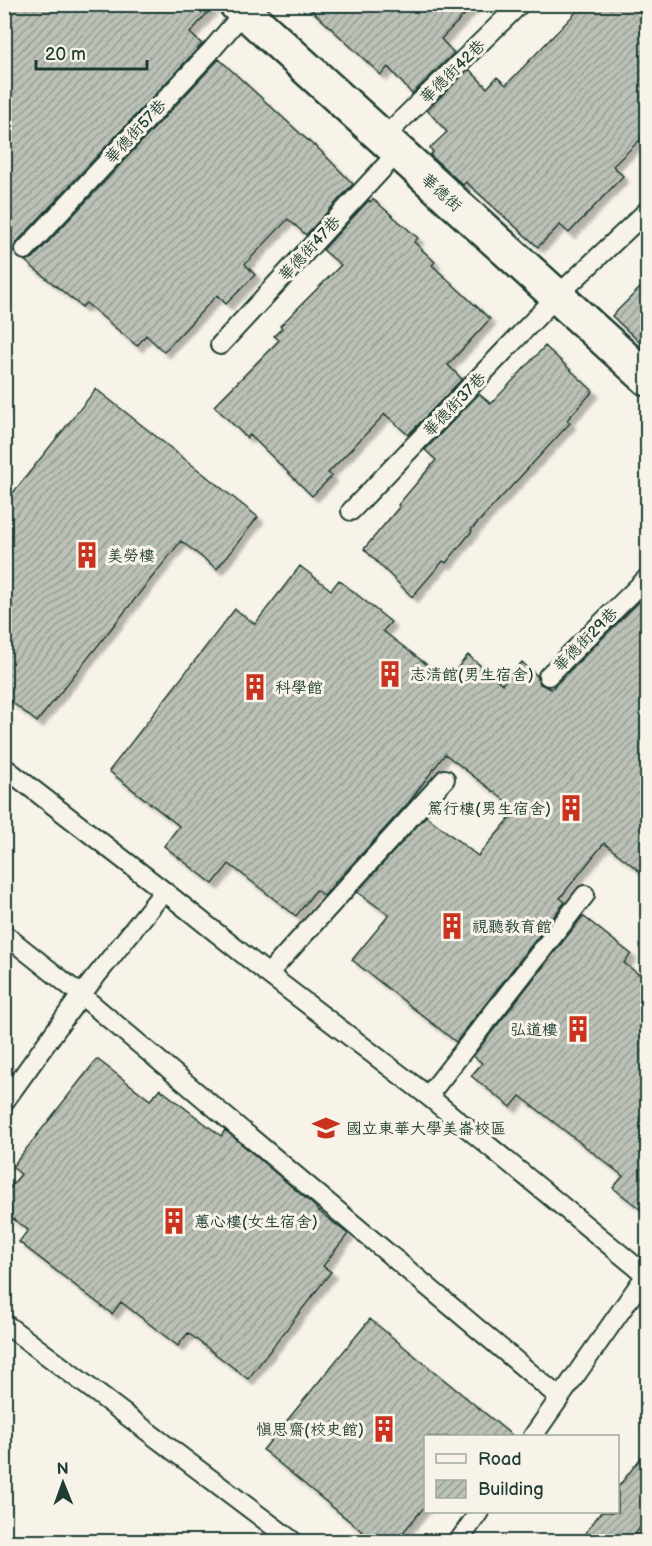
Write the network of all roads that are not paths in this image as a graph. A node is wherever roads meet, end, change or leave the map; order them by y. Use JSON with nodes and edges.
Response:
{"nodes":[{"id":1,"x":520,"y":4,"type":"edge"},
{"id":2,"x":244,"y":7,"type":"edge"},
{"id":3,"x":391,"y":145,"type":"junction"},
{"id":4,"x":648,"y":210,"type":"edge"},
{"id":5,"x":25,"y":250,"type":"dead end"},
{"id":6,"x":557,"y":296,"type":"junction"},
{"id":7,"x":220,"y":345,"type":"dead end"},
{"id":8,"x":648,"y":379,"type":"edge"},
{"id":9,"x":351,"y":511,"type":"dead end"},
{"id":10,"x":648,"y":577,"type":"edge"},
{"id":11,"x":548,"y":676,"type":"dead end"},
{"id":12,"x":4,"y":767,"type":"edge"},
{"id":13,"x":445,"y":779,"type":"dead end"},
{"id":14,"x":164,"y":891,"type":"junction"},
{"id":15,"x":585,"y":895,"type":"dead end"},
{"id":16,"x":4,"y":934,"type":"edge"},
{"id":17,"x":268,"y":974,"type":"junction"},
{"id":18,"x":81,"y":995,"type":"junction"},
{"id":19,"x":428,"y":1096,"type":"junction"},
{"id":20,"x":4,"y":1102,"type":"edge"},
{"id":21,"x":647,"y":1275,"type":"edge"},
{"id":22,"x":4,"y":1323,"type":"edge"},
{"id":23,"x":560,"y":1398,"type":"junction"},
{"id":24,"x":534,"y":1435,"type":"edge"},
{"id":25,"x":478,"y":1513,"type":"edge"},
{"id":26,"x":294,"y":1542,"type":"edge"},
{"id":27,"x":458,"y":1542,"type":"edge"}],
"edges":[{"from":1,"to":3,"type":"lane","name":"華德街42巷"},
{"from":2,"to":3,"type":"street","name":"華德街"},
{"from":2,"to":5,"type":"lane","name":"華德街57巷"},
{"from":3,"to":6,"type":"street","name":"華德街"},
{"from":3,"to":7,"type":"lane","name":"華德街47巷"},
{"from":4,"to":6,"type":"lane","name":"華德街37巷"},
{"from":6,"to":8,"type":"street","name":"華德街"},
{"from":6,"to":9,"type":"lane","name":"華德街37巷"},
{"from":10,"to":11,"type":"lane","name":"華德街29巷"},
{"from":12,"to":14,"type":"lane"},
{"from":13,"to":17,"type":"lane"},
{"from":14,"to":17,"type":"lane"},
{"from":14,"to":18,"type":"lane"},
{"from":15,"to":19,"type":"lane"},
{"from":16,"to":18,"type":"lane"},
{"from":17,"to":19,"type":"lane"},
{"from":18,"to":20,"type":"lane"},
{"from":18,"to":23,"type":"lane"},
{"from":19,"to":21,"type":"lane"},
{"from":21,"to":23,"type":"lane"},
{"from":22,"to":26,"type":"lane"},
{"from":23,"to":24,"type":"lane"},
{"from":25,"to":27,"type":"lane"}]}
